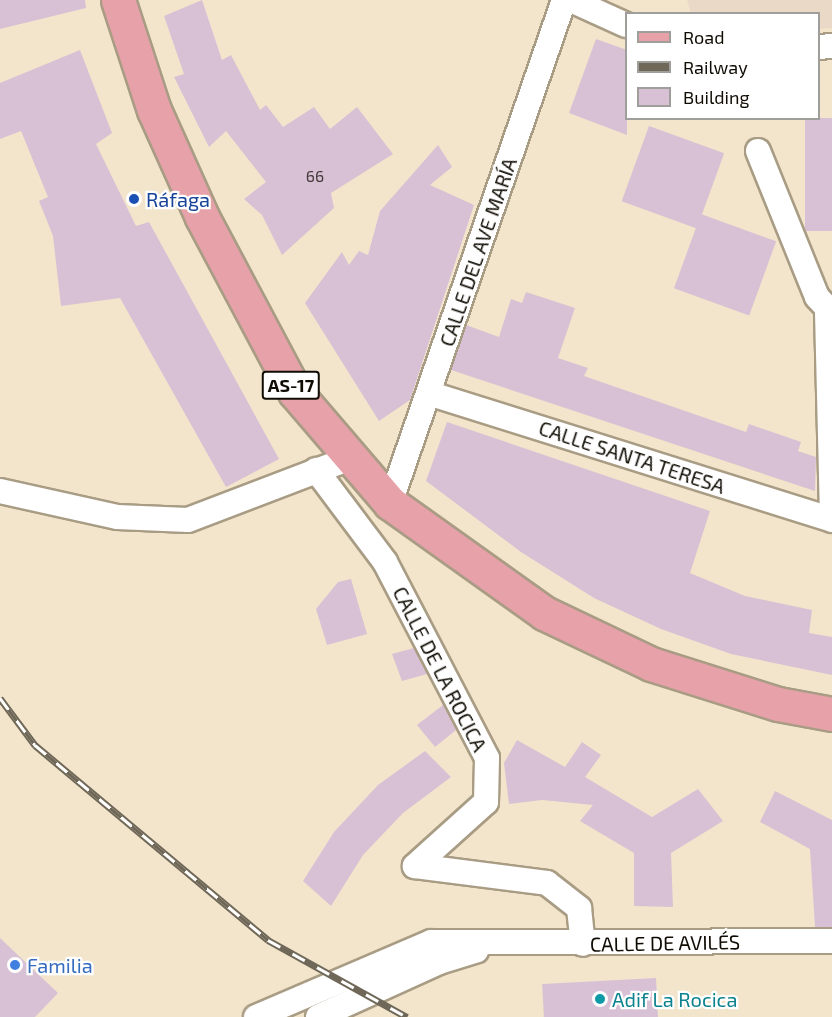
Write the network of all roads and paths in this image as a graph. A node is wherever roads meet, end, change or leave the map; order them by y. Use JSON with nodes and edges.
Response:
{"nodes":[{"id":1,"x":118,"y":0,"type":"edge"},
{"id":2,"x":564,"y":0,"type":"edge"},
{"id":3,"x":572,"y":0,"type":"edge"},
{"id":4,"x":625,"y":24,"type":"edge"},
{"id":5,"x":758,"y":151,"type":"dead end"},
{"id":6,"x":829,"y":313,"type":"edge"},
{"id":7,"x":431,"y":394,"type":"junction"},
{"id":8,"x":348,"y":459,"type":"junction"},
{"id":9,"x":316,"y":470,"type":"junction"},
{"id":10,"x":0,"y":491,"type":"edge"},
{"id":11,"x":390,"y":503,"type":"junction"},
{"id":12,"x":832,"y":520,"type":"edge"},
{"id":13,"x":832,"y":714,"type":"edge"},
{"id":14,"x":832,"y":941,"type":"edge"},
{"id":15,"x":583,"y":944,"type":"junction"},
{"id":16,"x":345,"y":1001,"type":"edge"},
{"id":17,"x":256,"y":1017,"type":"edge"},
{"id":18,"x":303,"y":1017,"type":"edge"},
{"id":19,"x":318,"y":1017,"type":"edge"}],
"edges":[{"from":1,"to":8,"type":"main road","number":"AS-17"},
{"from":2,"to":7,"type":"street","name":"CALLE DEL AVE MARÍA"},
{"from":3,"to":4,"type":"street"},
{"from":5,"to":6,"type":"street"},
{"from":6,"to":12,"type":"street"},
{"from":7,"to":11,"type":"street","name":"CALLE DEL AVE MARÍA"},
{"from":7,"to":12,"type":"street","name":"CALLE SANTA TERESA"},
{"from":8,"to":9,"type":"street"},
{"from":8,"to":11,"type":"main road","number":"AS-17"},
{"from":9,"to":10,"type":"street"},
{"from":9,"to":15,"type":"street","name":"CALLE DE LA ROCICA"},
{"from":11,"to":13,"type":"main road","number":"AS-17"},
{"from":14,"to":15,"type":"street","name":"CALLE DE AVILÉS"},
{"from":15,"to":16,"type":"street","name":"CALLE DE AVILÉS"},
{"from":16,"to":17,"type":"street","name":"CALLE DE AVILÉS"},
{"from":16,"to":18,"type":"street"},
{"from":16,"to":19,"type":"street","name":"CALLE DE AVILÉS"}]}
